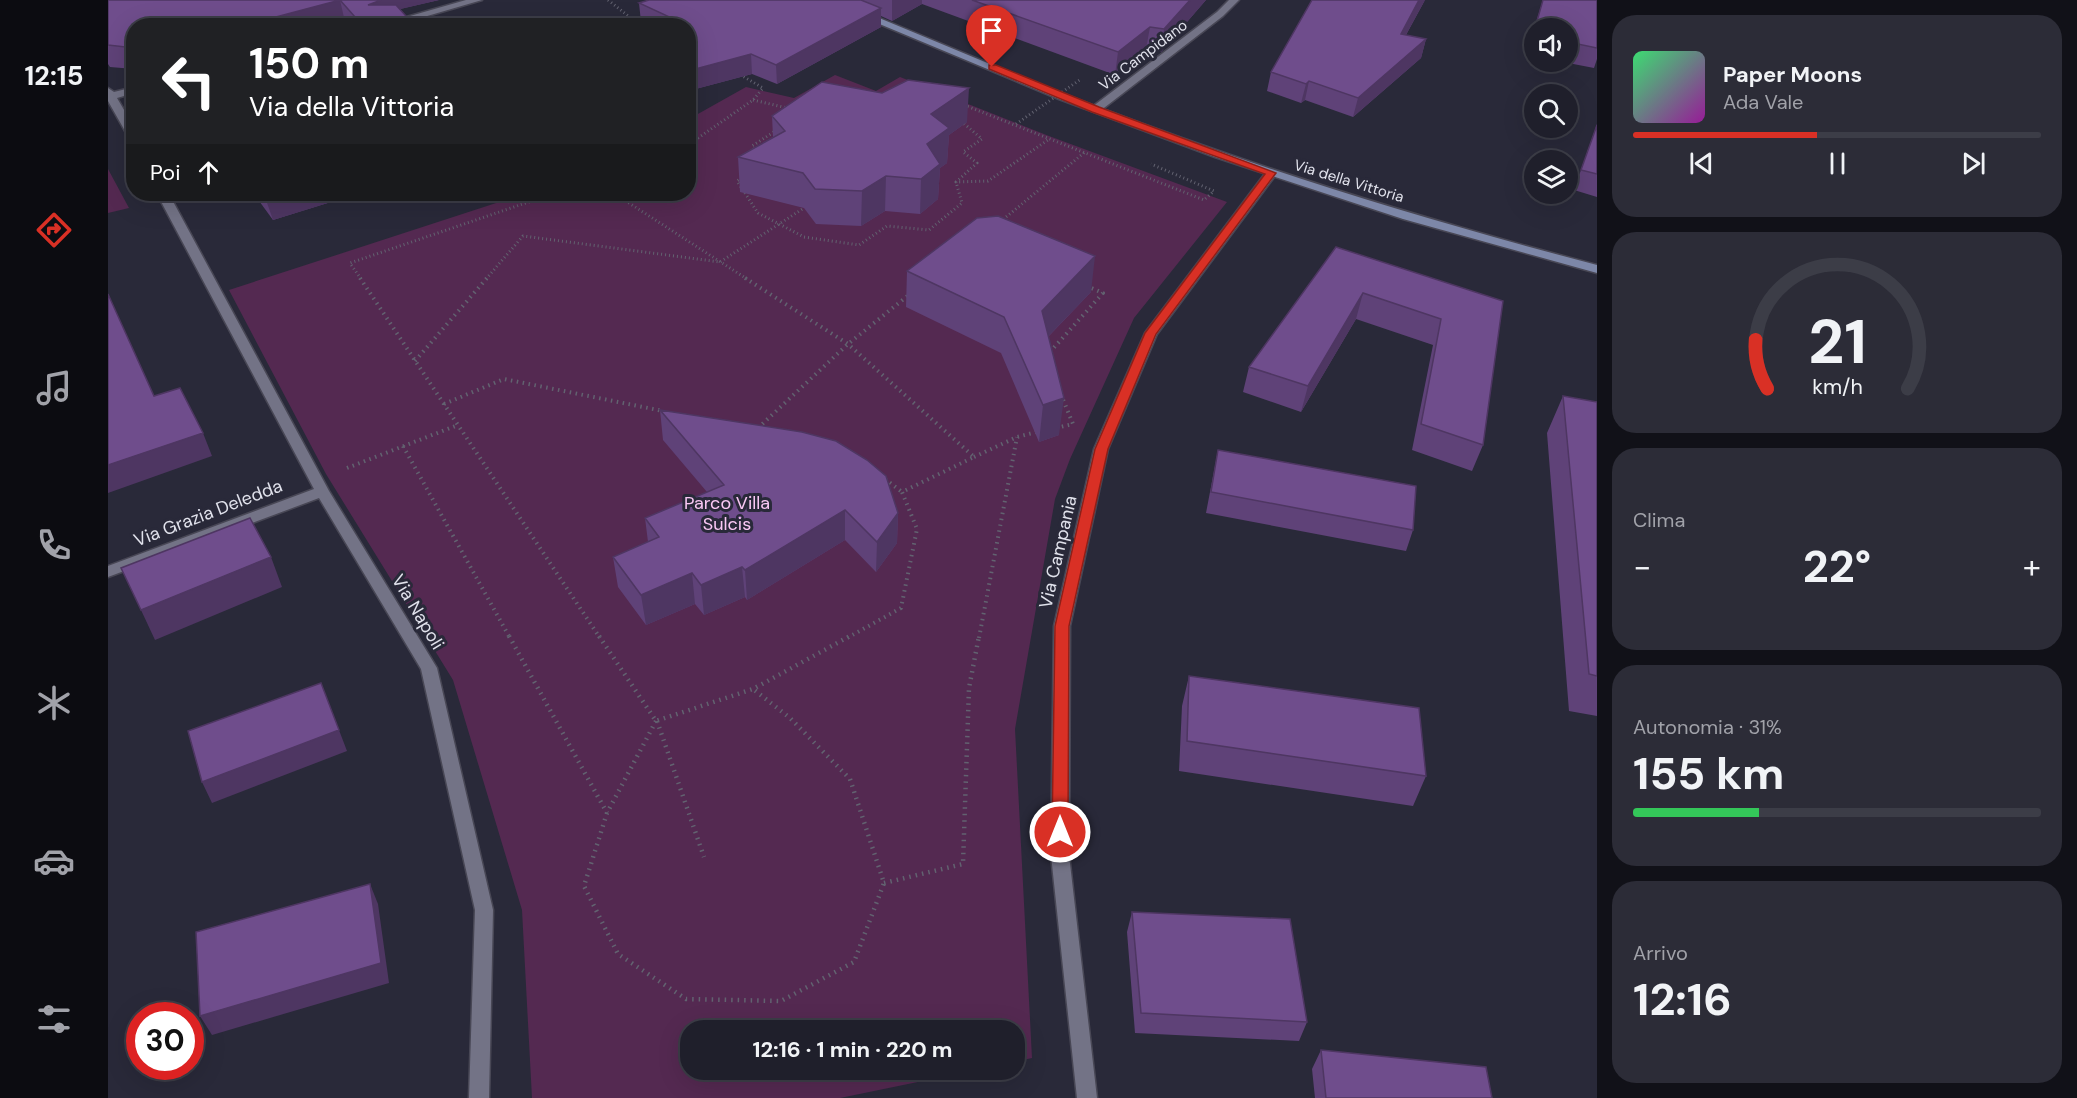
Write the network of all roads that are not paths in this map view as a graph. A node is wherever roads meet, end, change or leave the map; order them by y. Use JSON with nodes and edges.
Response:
{"nodes":[{"id":1,"x":477,"y":0,"type":"edge"},
{"id":2,"x":827,"y":0,"type":"edge"},
{"id":3,"x":1234,"y":0,"type":"edge"},
{"id":4,"x":410,"y":18,"type":"edge"},
{"id":5,"x":126,"y":92,"type":"edge"},
{"id":6,"x":109,"y":95,"type":"edge"},
{"id":7,"x":1096,"y":110,"type":"junction"},
{"id":8,"x":126,"y":124,"type":"edge"},
{"id":9,"x":1271,"y":173,"type":"junction"},
{"id":10,"x":168,"y":201,"type":"edge"},
{"id":11,"x":1597,"y":269,"type":"edge"},
{"id":12,"x":320,"y":485,"type":"junction"},
{"id":13,"x":108,"y":572,"type":"edge"},
{"id":14,"x":479,"y":1098,"type":"edge"},
{"id":15,"x":1087,"y":1098,"type":"edge"}],
"edges":[{"from":1,"to":4,"type":"street"},
{"from":2,"to":7,"type":"street","name":"Via della Vittoria"},
{"from":3,"to":7,"type":"street","name":"Via Campidano"},
{"from":5,"to":6,"type":"street"},
{"from":6,"to":8,"type":"street"},
{"from":7,"to":9,"type":"street","name":"Via della Vittoria"},
{"from":9,"to":11,"type":"street","name":"Via della Vittoria"},
{"from":9,"to":15,"type":"street","name":"Via Campania"},
{"from":10,"to":12,"type":"street","name":"Via Napoli"},
{"from":12,"to":13,"type":"street","name":"Via Grazia Deledda"},
{"from":12,"to":14,"type":"street","name":"Via Napoli"}]}
